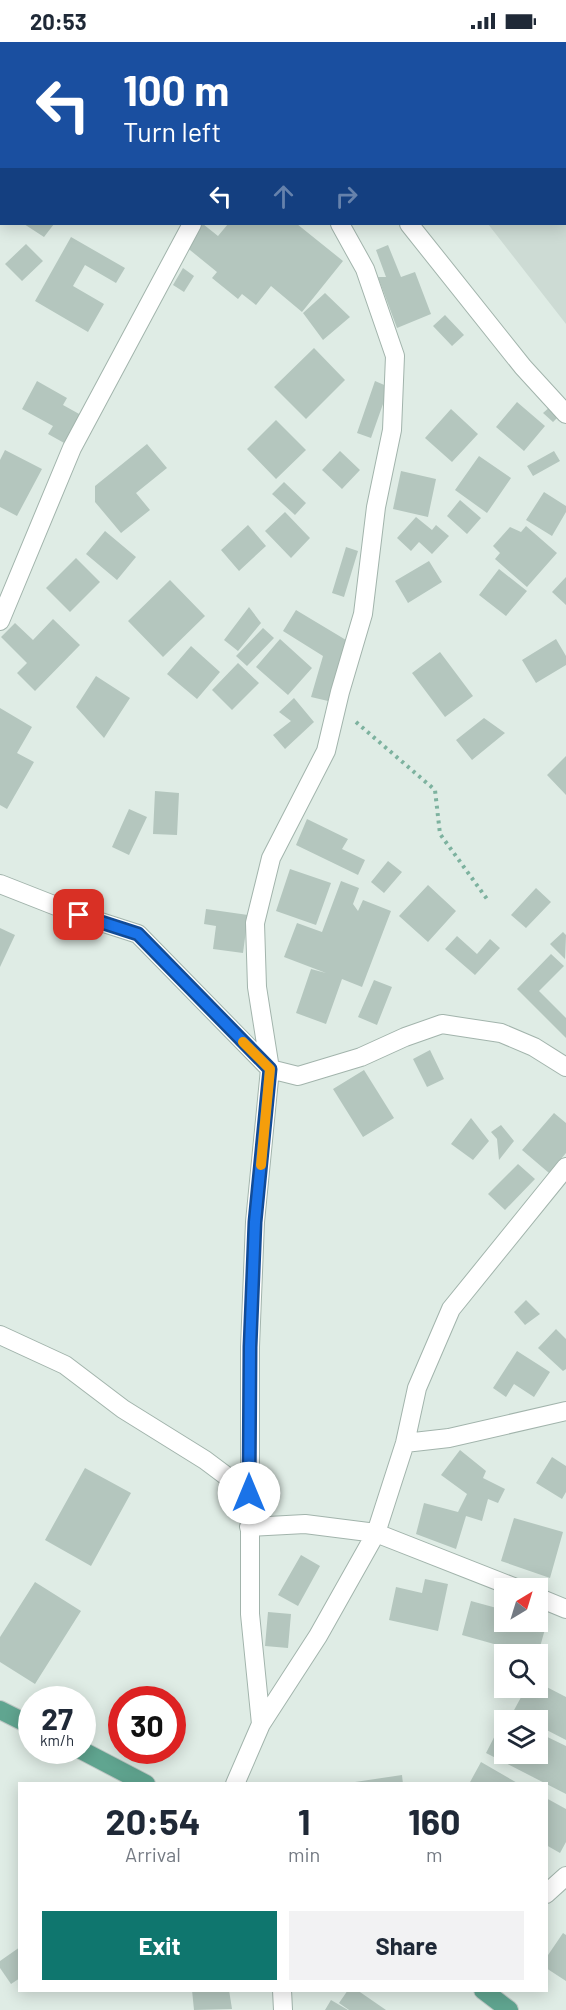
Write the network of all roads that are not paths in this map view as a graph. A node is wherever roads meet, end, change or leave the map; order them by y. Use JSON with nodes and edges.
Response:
{"nodes":[{"id":1,"x":191,"y":225,"type":"edge"},
{"id":2,"x":341,"y":225,"type":"edge"},
{"id":3,"x":410,"y":225,"type":"edge"},
{"id":4,"x":566,"y":414,"type":"edge"},
{"id":5,"x":0,"y":621,"type":"edge"},
{"id":6,"x":0,"y":884,"type":"edge"},
{"id":7,"x":566,"y":1067,"type":"edge"},
{"id":8,"x":270,"y":1069,"type":"junction"},
{"id":9,"x":566,"y":1167,"type":"edge"},
{"id":10,"x":0,"y":1335,"type":"edge"},
{"id":11,"x":566,"y":1411,"type":"edge"},
{"id":12,"x":405,"y":1443,"type":"junction"},
{"id":13,"x":249,"y":1493,"type":"junction"},
{"id":14,"x":249,"y":1527,"type":"junction"},
{"id":15,"x":376,"y":1533,"type":"junction"},
{"id":16,"x":494,"y":1579,"type":"edge"},
{"id":17,"x":548,"y":1602,"type":"edge"},
{"id":18,"x":566,"y":1609,"type":"edge"},
{"id":19,"x":0,"y":1710,"type":"edge"},
{"id":20,"x":18,"y":1719,"type":"edge"},
{"id":21,"x":261,"y":1724,"type":"junction"},
{"id":22,"x":96,"y":1758,"type":"edge"},
{"id":23,"x":142,"y":1782,"type":"edge"},
{"id":24,"x":236,"y":1782,"type":"edge"},
{"id":25,"x":566,"y":1876,"type":"edge"},
{"id":26,"x":548,"y":1891,"type":"edge"},
{"id":27,"x":282,"y":1992,"type":"edge"},
{"id":28,"x":486,"y":1992,"type":"edge"},
{"id":29,"x":283,"y":2010,"type":"edge"},
{"id":30,"x":509,"y":2010,"type":"edge"}],
"edges":[{"from":1,"to":5,"type":"street"},
{"from":2,"to":8,"type":"street"},
{"from":3,"to":4,"type":"street"},
{"from":6,"to":8,"type":"street"},
{"from":7,"to":8,"type":"street"},
{"from":8,"to":13,"type":"street"},
{"from":9,"to":12,"type":"street"},
{"from":10,"to":13,"type":"street"},
{"from":11,"to":12,"type":"street"},
{"from":12,"to":15,"type":"street"},
{"from":13,"to":14,"type":"street"},
{"from":14,"to":15,"type":"street"},
{"from":14,"to":21,"type":"street"},
{"from":15,"to":16,"type":"street"},
{"from":15,"to":21,"type":"street"},
{"from":17,"to":18,"type":"street"},
{"from":19,"to":20,"type":"main road"},
{"from":21,"to":24,"type":"street"},
{"from":22,"to":23,"type":"main road"},
{"from":25,"to":26,"type":"street"},
{"from":27,"to":29,"type":"street"},
{"from":28,"to":30,"type":"main road"}]}
